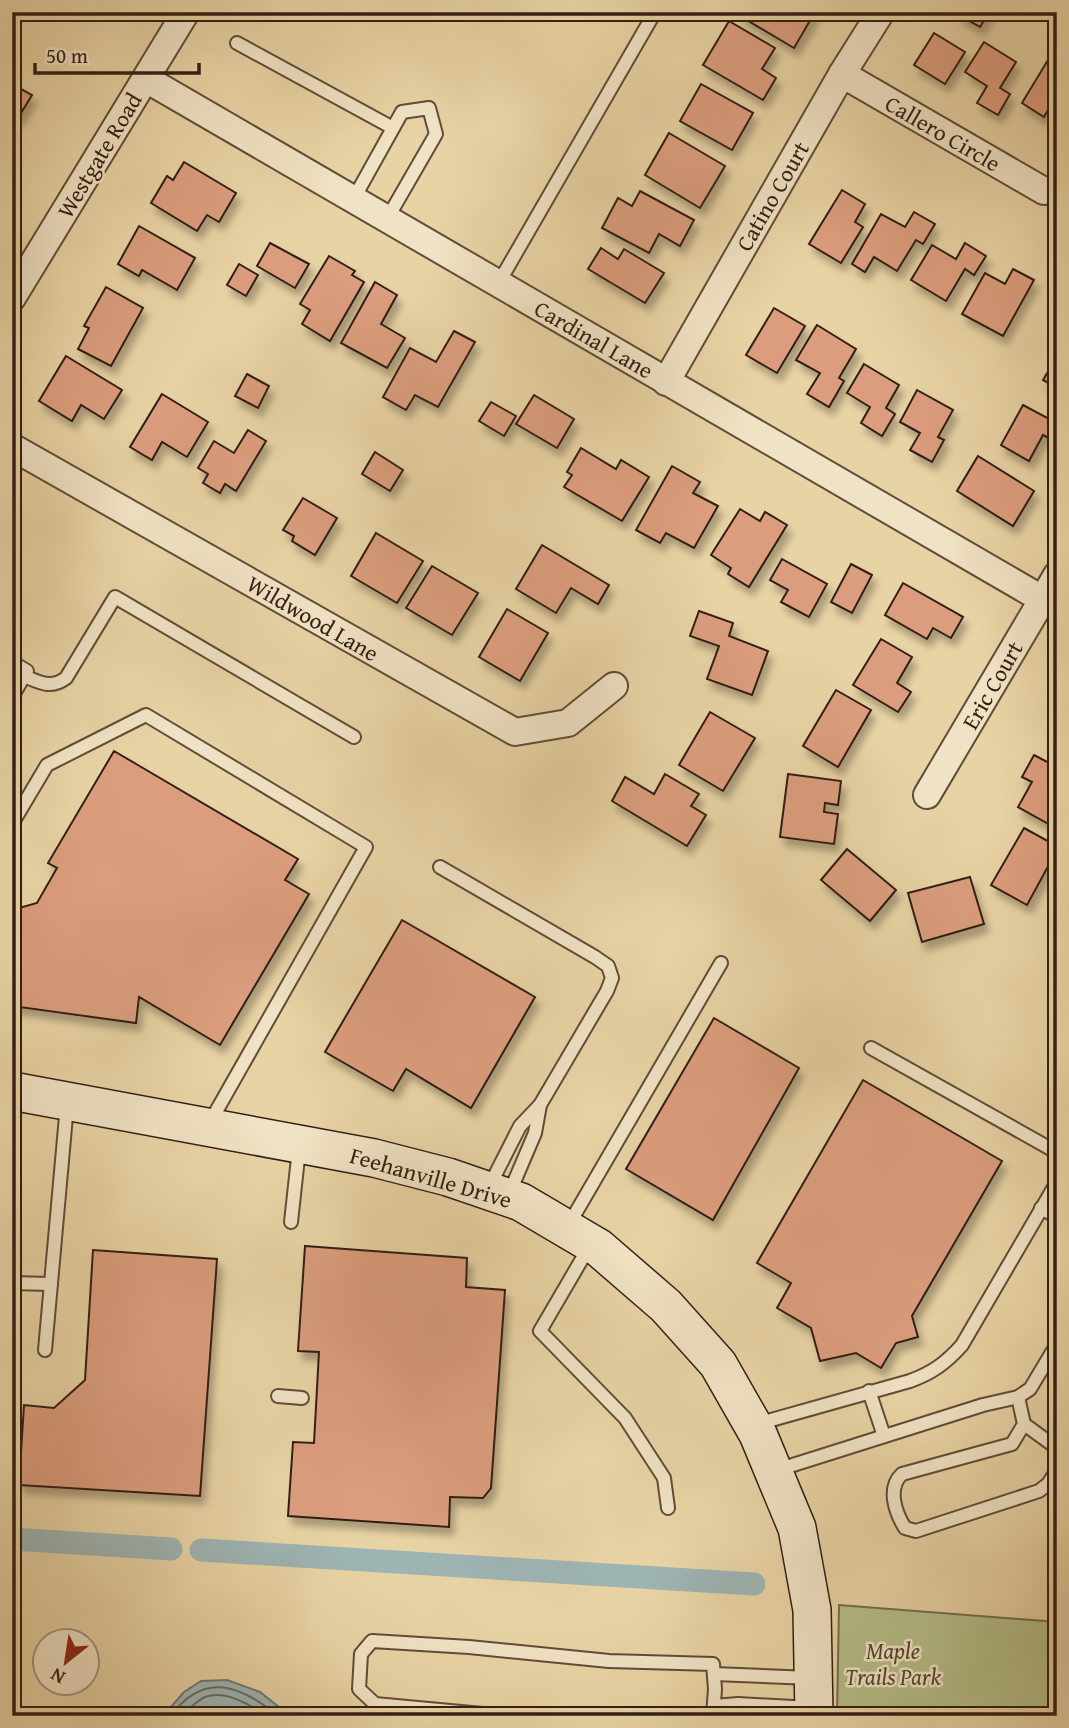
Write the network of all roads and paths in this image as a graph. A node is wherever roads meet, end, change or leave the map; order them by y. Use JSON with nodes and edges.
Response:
{"nodes":[{"id":1,"x":186,"y":12,"type":"edge"},
{"id":2,"x":654,"y":12,"type":"edge"},
{"id":3,"x":881,"y":12,"type":"edge"},
{"id":4,"x":237,"y":43,"type":"dead end"},
{"id":5,"x":842,"y":74,"type":"junction"},
{"id":6,"x":146,"y":79,"type":"junction"},
{"id":7,"x":393,"y":128,"type":"junction"},
{"id":8,"x":1044,"y":191,"type":"dead end"},
{"id":9,"x":353,"y":200,"type":"junction"},
{"id":10,"x":387,"y":219,"type":"junction"},
{"id":11,"x":498,"y":284,"type":"junction"},
{"id":12,"x":12,"y":298,"type":"edge"},
{"id":13,"x":666,"y":382,"type":"junction"},
{"id":14,"x":12,"y":447,"type":"edge"},
{"id":15,"x":1057,"y":575,"type":"edge"},
{"id":16,"x":1042,"y":599,"type":"junction"},
{"id":17,"x":12,"y":662,"type":"edge"},
{"id":18,"x":24,"y":676,"type":"junction"},
{"id":19,"x":614,"y":686,"type":"dead end"},
{"id":20,"x":12,"y":697,"type":"edge"},
{"id":21,"x":354,"y":737,"type":"dead end"},
{"id":22,"x":927,"y":795,"type":"dead end"},
{"id":23,"x":12,"y":824,"type":"edge"},
{"id":24,"x":440,"y":867,"type":"dead end"},
{"id":25,"x":721,"y":963,"type":"dead end"},
{"id":26,"x":871,"y":1048,"type":"dead end"},
{"id":27,"x":12,"y":1091,"type":"edge"},
{"id":28,"x":68,"y":1102,"type":"junction"},
{"id":29,"x":540,"y":1105,"type":"junction"},
{"id":30,"x":207,"y":1127,"type":"junction"},
{"id":31,"x":299,"y":1144,"type":"junction"},
{"id":32,"x":1057,"y":1155,"type":"edge"},
{"id":33,"x":1057,"y":1182,"type":"edge"},
{"id":34,"x":497,"y":1194,"type":"junction"},
{"id":35,"x":1041,"y":1208,"type":"junction"},
{"id":36,"x":1057,"y":1217,"type":"edge"},
{"id":37,"x":291,"y":1222,"type":"dead end"},
{"id":38,"x":578,"y":1236,"type":"junction"},
{"id":39,"x":12,"y":1283,"type":"edge"},
{"id":40,"x":51,"y":1284,"type":"junction"},
{"id":41,"x":1057,"y":1344,"type":"edge"},
{"id":42,"x":45,"y":1350,"type":"dead end"},
{"id":43,"x":869,"y":1391,"type":"junction"},
{"id":44,"x":278,"y":1396,"type":"dead end"},
{"id":45,"x":1018,"y":1397,"type":"junction"},
{"id":46,"x":302,"y":1398,"type":"dead end"},
{"id":47,"x":1024,"y":1424,"type":"junction"},
{"id":48,"x":754,"y":1425,"type":"junction"},
{"id":49,"x":884,"y":1436,"type":"junction"},
{"id":50,"x":1057,"y":1448,"type":"edge"},
{"id":51,"x":1057,"y":1470,"type":"edge"},
{"id":52,"x":774,"y":1471,"type":"junction"},
{"id":53,"x":668,"y":1508,"type":"dead end"},
{"id":54,"x":714,"y":1674,"type":"junction"},
{"id":55,"x":815,"y":1700,"type":"edge"},
{"id":56,"x":713,"y":1711,"type":"edge"},
{"id":57,"x":504,"y":1716,"type":"edge"}],
"edges":[{"from":1,"to":6,"type":"street","name":"Westgate Road"},
{"from":2,"to":11,"type":"lane"},
{"from":3,"to":5,"type":"street","name":"Catino Court"},
{"from":4,"to":7,"type":"lane"},
{"from":5,"to":8,"type":"street","name":"Callero Circle"},
{"from":5,"to":13,"type":"street","name":"Catino Court"},
{"from":6,"to":9,"type":"street","name":"Cardinal Lane"},
{"from":6,"to":12,"type":"street","name":"Westgate Road"},
{"from":7,"to":9,"type":"lane"},
{"from":7,"to":10,"type":"lane"},
{"from":9,"to":10,"type":"street","name":"Cardinal Lane"},
{"from":10,"to":11,"type":"street","name":"Cardinal Lane"},
{"from":11,"to":13,"type":"street","name":"Cardinal Lane"},
{"from":13,"to":16,"type":"street","name":"Cardinal Lane"},
{"from":14,"to":19,"type":"street","name":"Wildwood Lane"},
{"from":15,"to":16,"type":"street","name":"Eric Court"},
{"from":16,"to":22,"type":"street","name":"Eric Court"},
{"from":17,"to":18,"type":"lane"},
{"from":18,"to":20,"type":"lane"},
{"from":18,"to":21,"type":"lane"},
{"from":23,"to":30,"type":"lane"},
{"from":24,"to":29,"type":"lane"},
{"from":25,"to":38,"type":"lane"},
{"from":26,"to":32,"type":"lane"},
{"from":27,"to":28,"type":"street","name":"Feehanville Drive"},
{"from":28,"to":30,"type":"street","name":"Feehanville Drive"},
{"from":28,"to":40,"type":"lane"},
{"from":29,"to":34,"type":"lane"},
{"from":29,"to":34,"type":"lane"},
{"from":30,"to":31,"type":"street","name":"Feehanville Drive"},
{"from":31,"to":34,"type":"street","name":"Feehanville Drive"},
{"from":31,"to":37,"type":"lane"},
{"from":33,"to":35,"type":"lane"},
{"from":34,"to":38,"type":"street","name":"Feehanville Drive"},
{"from":35,"to":36,"type":"lane"},
{"from":35,"to":43,"type":"lane"},
{"from":38,"to":48,"type":"street","name":"Feehanville Drive"},
{"from":38,"to":53,"type":"lane"},
{"from":39,"to":40,"type":"lane"},
{"from":40,"to":42,"type":"lane"},
{"from":41,"to":45,"type":"lane"},
{"from":43,"to":48,"type":"lane"},
{"from":43,"to":49,"type":"lane"},
{"from":44,"to":46,"type":"lane"},
{"from":45,"to":47,"type":"lane"},
{"from":45,"to":49,"type":"lane"},
{"from":47,"to":50,"type":"lane"},
{"from":47,"to":51,"type":"lane"},
{"from":48,"to":52,"type":"street","name":"Feehanville Drive"},
{"from":49,"to":52,"type":"lane"},
{"from":52,"to":55,"type":"street","name":"Feehanville Drive"},
{"from":54,"to":55,"type":"lane"},
{"from":54,"to":56,"type":"lane"},
{"from":54,"to":57,"type":"lane"},
{"from":55,"to":56,"type":"lane"}]}
